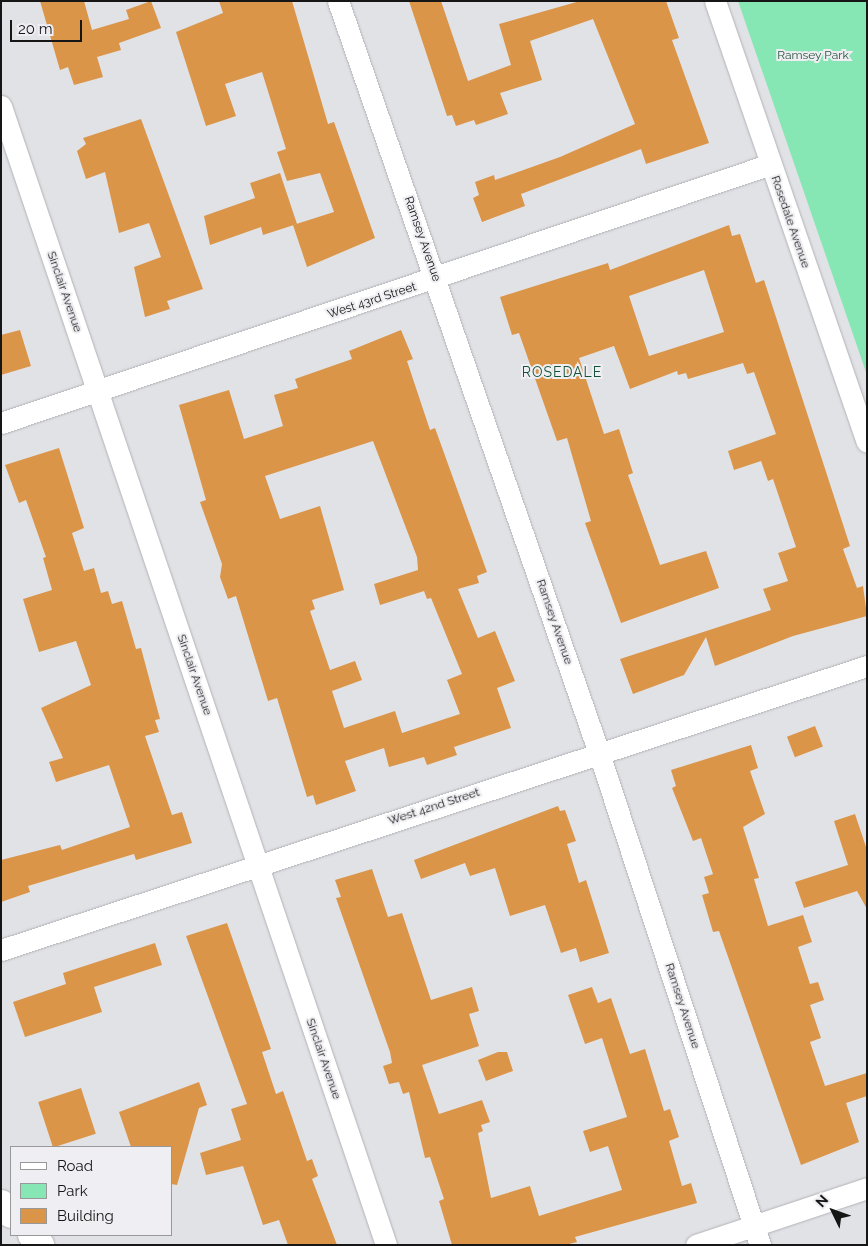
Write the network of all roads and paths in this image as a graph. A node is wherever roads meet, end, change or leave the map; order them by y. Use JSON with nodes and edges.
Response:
{"nodes":[{"id":1,"x":338,"y":1,"type":"edge"},
{"id":2,"x":715,"y":1,"type":"edge"},
{"id":3,"x":1,"y":106,"type":"edge"},
{"id":4,"x":770,"y":164,"type":"junction"},
{"id":5,"x":436,"y":280,"type":"junction"},
{"id":6,"x":97,"y":391,"type":"junction"},
{"id":7,"x":1,"y":423,"type":"edge"},
{"id":8,"x":867,"y":442,"type":"edge"},
{"id":9,"x":867,"y":666,"type":"edge"},
{"id":10,"x":599,"y":753,"type":"junction"},
{"id":11,"x":258,"y":864,"type":"junction"},
{"id":12,"x":1,"y":950,"type":"edge"},
{"id":13,"x":867,"y":1188,"type":"edge"},
{"id":14,"x":1,"y":1204,"type":"edge"},
{"id":15,"x":10,"y":1213,"type":"edge"},
{"id":16,"x":757,"y":1235,"type":"edge"},
{"id":17,"x":386,"y":1245,"type":"edge"},
{"id":18,"x":696,"y":1245,"type":"edge"}],
"edges":[{"from":1,"to":5,"type":"street","name":"Ramsey Avenue"},
{"from":2,"to":4,"type":"street","name":"Rosedale Avenue"},
{"from":3,"to":6,"type":"street","name":"Sinclair Avenue"},
{"from":4,"to":5,"type":"street","name":"West 43rd Street"},
{"from":4,"to":8,"type":"street","name":"Rosedale Avenue"},
{"from":5,"to":6,"type":"street","name":"West 43rd Street"},
{"from":5,"to":10,"type":"street","name":"Ramsey Avenue"},
{"from":6,"to":7,"type":"street","name":"West 43rd Street"},
{"from":6,"to":11,"type":"street","name":"Sinclair Avenue"},
{"from":9,"to":10,"type":"street","name":"West 42nd Street"},
{"from":10,"to":11,"type":"street","name":"West 42nd Street"},
{"from":10,"to":16,"type":"street","name":"Ramsey Avenue"},
{"from":11,"to":12,"type":"street","name":"West 42nd Street"},
{"from":11,"to":17,"type":"street","name":"Sinclair Avenue"},
{"from":13,"to":16,"type":"street"},
{"from":14,"to":15,"type":"street"},
{"from":16,"to":18,"type":"street"}]}
